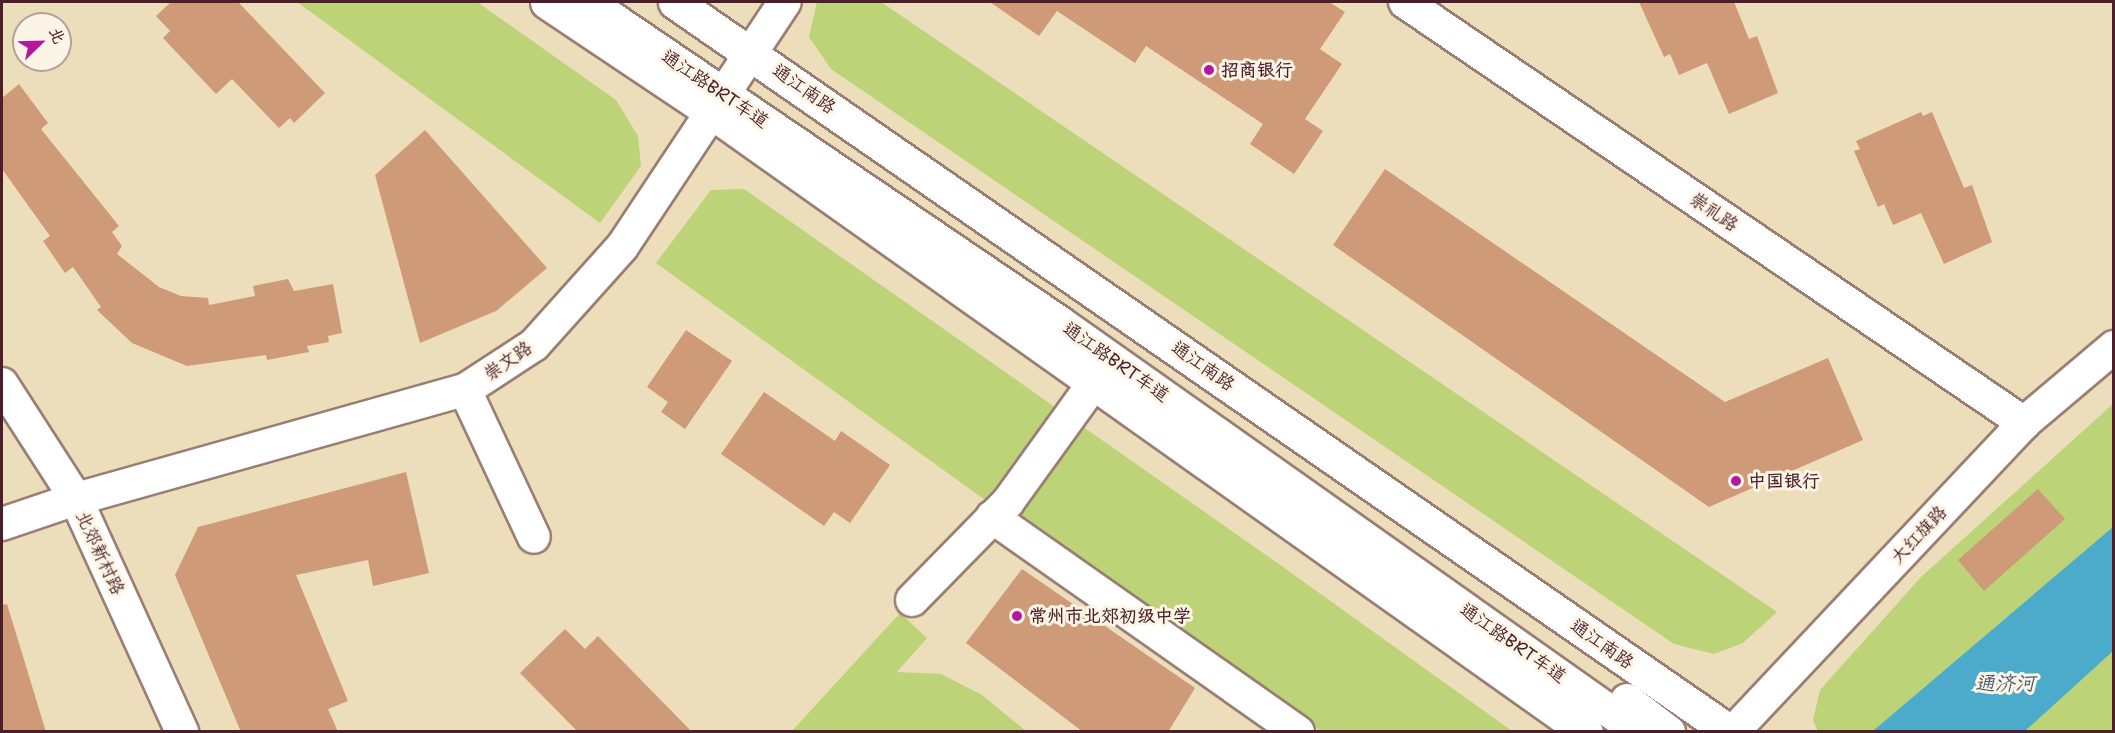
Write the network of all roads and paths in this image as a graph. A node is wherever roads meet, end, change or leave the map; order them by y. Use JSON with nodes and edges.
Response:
{"nodes":[{"id":1,"x":547,"y":2,"type":"edge"},
{"id":2,"x":588,"y":2,"type":"edge"},
{"id":3,"x":618,"y":2,"type":"edge"},
{"id":4,"x":675,"y":2,"type":"edge"},
{"id":5,"x":785,"y":2,"type":"edge"},
{"id":6,"x":1405,"y":2,"type":"edge"},
{"id":7,"x":752,"y":52,"type":"junction"},
{"id":8,"x":724,"y":96,"type":"junction"},
{"id":9,"x":2114,"y":347,"type":"edge"},
{"id":10,"x":2,"y":384,"type":"edge"},
{"id":11,"x":1093,"y":384,"type":"junction"},
{"id":12,"x":465,"y":390,"type":"junction"},
{"id":13,"x":2024,"y":423,"type":"junction"},
{"id":14,"x":76,"y":499,"type":"junction"},
{"id":15,"x":992,"y":517,"type":"junction"},
{"id":16,"x":2,"y":524,"type":"edge"},
{"id":17,"x":534,"y":537,"type":"dead end"},
{"id":18,"x":912,"y":600,"type":"dead end"},
{"id":19,"x":182,"y":732,"type":"edge"},
{"id":20,"x":1298,"y":732,"type":"edge"},
{"id":21,"x":1586,"y":732,"type":"edge"},
{"id":22,"x":1639,"y":732,"type":"edge"},
{"id":23,"x":1669,"y":732,"type":"edge"},
{"id":24,"x":1732,"y":732,"type":"edge"}],
"edges":[{"from":1,"to":8,"type":"main road"},
{"from":2,"to":8,"type":"street","name":"通江路BRT车道"},
{"from":3,"to":8,"type":"street","name":"通江路BRT车道"},
{"from":4,"to":7,"type":"main road","name":"通江南路"},
{"from":5,"to":7,"type":"street","name":"崇文路"},
{"from":6,"to":13,"type":"street","name":"崇礼路"},
{"from":7,"to":8,"type":"street","name":"崇文路"},
{"from":7,"to":24,"type":"main road","name":"通江南路"},
{"from":8,"to":11,"type":"main road"},
{"from":8,"to":12,"type":"street","name":"崇文路"},
{"from":8,"to":22,"type":"street","name":"通江路BRT车道"},
{"from":8,"to":23,"type":"street","name":"通江路BRT车道"},
{"from":9,"to":13,"type":"street","name":"大红旗路"},
{"from":10,"to":14,"type":"street","name":"北郊新村路"},
{"from":11,"to":15,"type":"street"},
{"from":11,"to":21,"type":"main road"},
{"from":12,"to":14,"type":"street","name":"崇文路"},
{"from":12,"to":17,"type":"street"},
{"from":13,"to":24,"type":"street","name":"大红旗路"},
{"from":14,"to":16,"type":"street","name":"崇文路"},
{"from":14,"to":19,"type":"street","name":"北郊新村路"},
{"from":15,"to":18,"type":"street"},
{"from":15,"to":20,"type":"street"}]}
